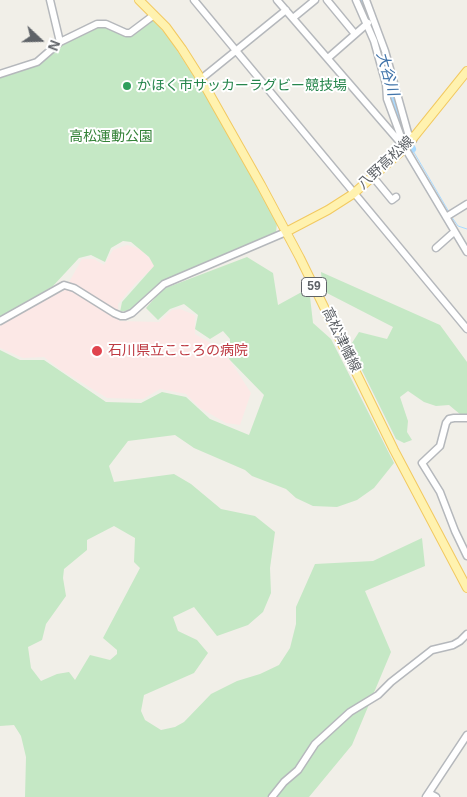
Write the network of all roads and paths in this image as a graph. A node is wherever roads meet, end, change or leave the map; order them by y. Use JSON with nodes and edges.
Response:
{"nodes":[{"id":1,"x":50,"y":0,"type":"edge"},
{"id":2,"x":139,"y":0,"type":"edge"},
{"id":3,"x":194,"y":0,"type":"edge"},
{"id":4,"x":277,"y":0,"type":"edge"},
{"id":5,"x":315,"y":0,"type":"edge"},
{"id":6,"x":327,"y":0,"type":"edge"},
{"id":7,"x":356,"y":0,"type":"edge"},
{"id":8,"x":366,"y":0,"type":"edge"},
{"id":9,"x":286,"y":10,"type":"junction"},
{"id":10,"x":154,"y":15,"type":"junction"},
{"id":11,"x":293,"y":18,"type":"junction"},
{"id":12,"x":370,"y":22,"type":"junction"},
{"id":13,"x":355,"y":34,"type":"junction"},
{"id":14,"x":60,"y":42,"type":"junction"},
{"id":15,"x":236,"y":51,"type":"junction"},
{"id":16,"x":328,"y":58,"type":"junction"},
{"id":17,"x":467,"y":71,"type":"edge"},
{"id":18,"x":0,"y":74,"type":"edge"},
{"id":19,"x":201,"y":79,"type":"junction"},
{"id":20,"x":409,"y":144,"type":"junction"},
{"id":21,"x":373,"y":177,"type":"junction"},
{"id":22,"x":353,"y":194,"type":"junction"},
{"id":23,"x":396,"y":196,"type":"dead end"},
{"id":24,"x":467,"y":204,"type":"edge"},
{"id":25,"x":449,"y":215,"type":"junction"},
{"id":26,"x":286,"y":232,"type":"junction"},
{"id":27,"x":454,"y":232,"type":"junction"},
{"id":28,"x":436,"y":248,"type":"dead end"},
{"id":29,"x":467,"y":252,"type":"edge"},
{"id":30,"x":0,"y":321,"type":"edge"},
{"id":31,"x":467,"y":329,"type":"edge"},
{"id":32,"x":467,"y":418,"type":"edge"},
{"id":33,"x":467,"y":556,"type":"edge"},
{"id":34,"x":467,"y":586,"type":"edge"},
{"id":35,"x":467,"y":634,"type":"edge"},
{"id":36,"x":467,"y":735,"type":"edge"},
{"id":37,"x":428,"y":795,"type":"edge"},
{"id":38,"x":272,"y":797,"type":"edge"},
{"id":39,"x":436,"y":797,"type":"edge"}],
"edges":[{"from":1,"to":14,"type":"street"},
{"from":2,"to":10,"type":"main road","name":"高松津幡線","number":"59"},
{"from":3,"to":15,"type":"street"},
{"from":4,"to":9,"type":"street"},
{"from":5,"to":11,"type":"street"},
{"from":6,"to":13,"type":"street"},
{"from":7,"to":12,"type":"street"},
{"from":8,"to":12,"type":"street"},
{"from":9,"to":11,"type":"street"},
{"from":9,"to":15,"type":"street"},
{"from":10,"to":14,"type":"street"},
{"from":10,"to":19,"type":"main road","name":"高松津幡線","number":"59"},
{"from":11,"to":16,"type":"street"},
{"from":12,"to":13,"type":"street"},
{"from":12,"to":20,"type":"street"},
{"from":12,"to":20,"type":"street"},
{"from":13,"to":16,"type":"street"},
{"from":14,"to":18,"type":"street"},
{"from":15,"to":19,"type":"street"},
{"from":15,"to":22,"type":"street"},
{"from":16,"to":20,"type":"street"},
{"from":17,"to":20,"type":"main road","name":"八野高松線"},
{"from":19,"to":26,"type":"main road","name":"高松津幡線","number":"59"},
{"from":20,"to":21,"type":"main road","name":"八野高松線"},
{"from":20,"to":25,"type":"street"},
{"from":21,"to":22,"type":"main road","name":"八野高松線"},
{"from":21,"to":23,"type":"street"},
{"from":22,"to":26,"type":"main road","name":"八野高松線"},
{"from":22,"to":31,"type":"street"},
{"from":24,"to":25,"type":"street"},
{"from":25,"to":27,"type":"street"},
{"from":26,"to":30,"type":"street"},
{"from":26,"to":34,"type":"main road","name":"高松津幡線","number":"59"},
{"from":27,"to":28,"type":"street"},
{"from":27,"to":29,"type":"street"},
{"from":32,"to":33,"type":"street"},
{"from":35,"to":38,"type":"street"},
{"from":36,"to":37,"type":"street"},
{"from":37,"to":39,"type":"street"}]}
